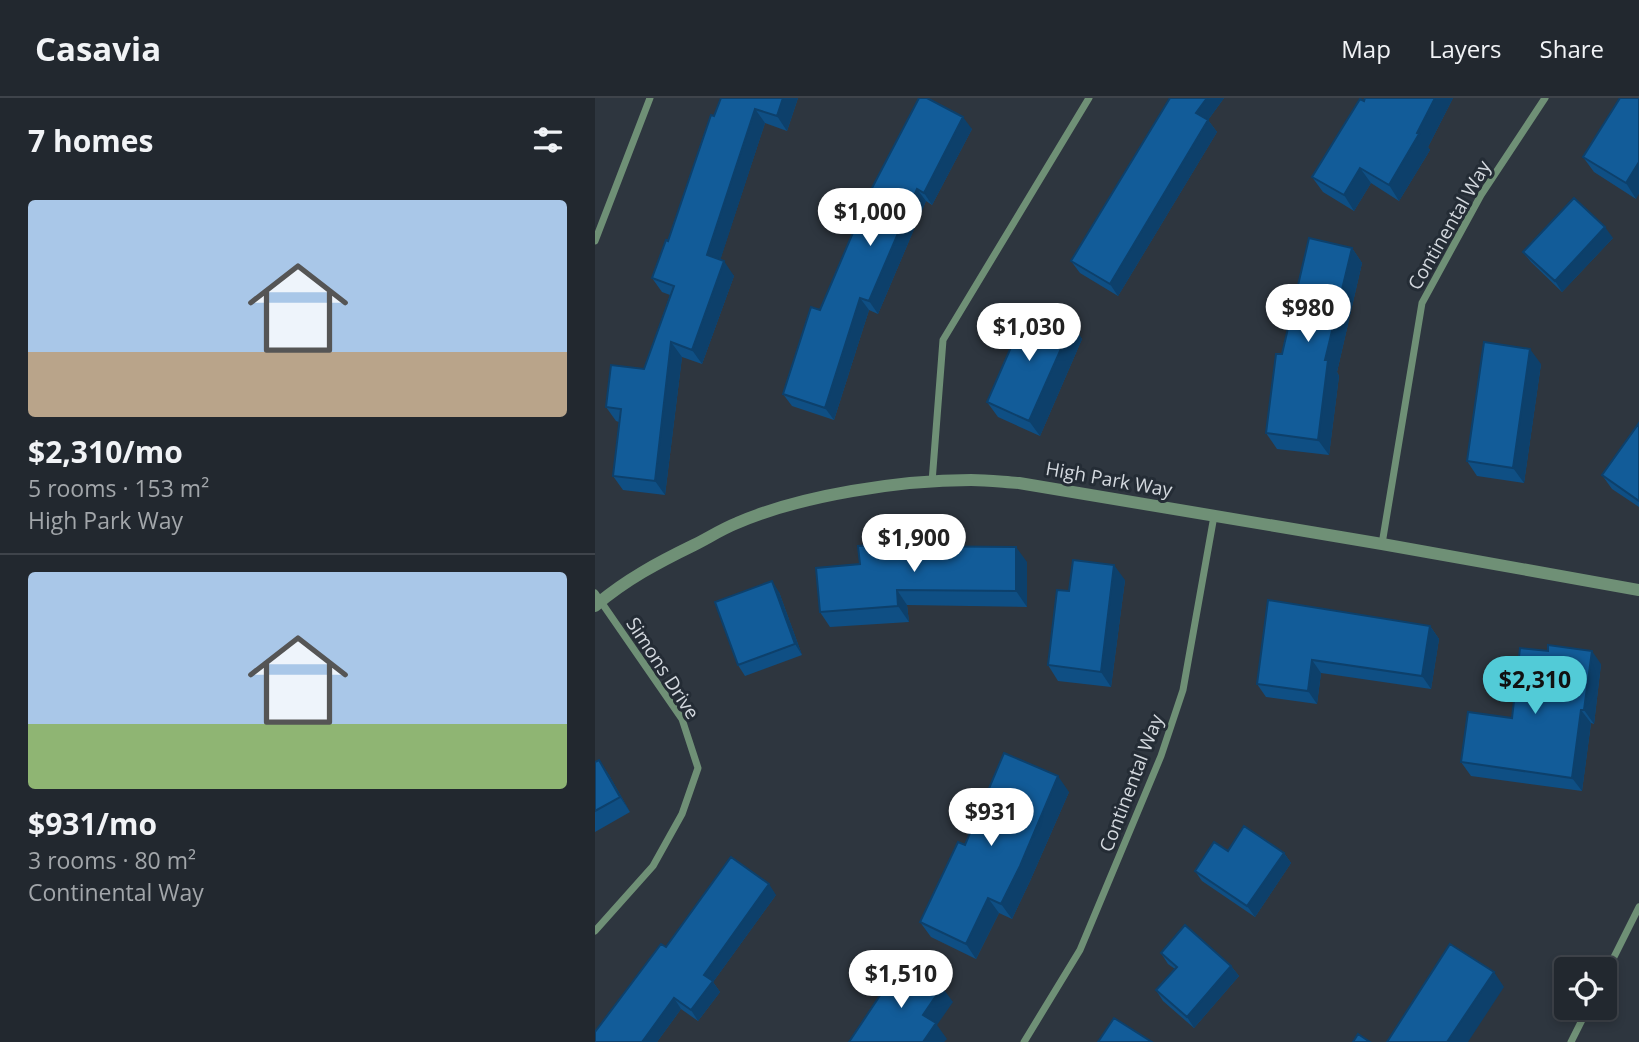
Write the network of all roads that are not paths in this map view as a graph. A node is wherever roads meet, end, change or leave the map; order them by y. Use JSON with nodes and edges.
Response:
{"nodes":[{"id":1,"x":650,"y":98,"type":"edge"},
{"id":2,"x":1089,"y":98,"type":"edge"},
{"id":3,"x":1545,"y":98,"type":"edge"},
{"id":4,"x":595,"y":241,"type":"edge"},
{"id":5,"x":932,"y":482,"type":"junction"},
{"id":6,"x":1215,"y":516,"type":"junction"},
{"id":7,"x":1382,"y":544,"type":"junction"},
{"id":8,"x":1639,"y":590,"type":"edge"},
{"id":9,"x":597,"y":600,"type":"edge"},
{"id":10,"x":1639,"y":907,"type":"edge"},
{"id":11,"x":595,"y":931,"type":"edge"},
{"id":12,"x":1614,"y":957,"type":"edge"},
{"id":13,"x":1582,"y":1020,"type":"edge"},
{"id":14,"x":1024,"y":1042,"type":"edge"},
{"id":15,"x":1571,"y":1042,"type":"edge"}],
"edges":[{"from":1,"to":4,"type":"street"},
{"from":2,"to":5,"type":"street"},
{"from":3,"to":7,"type":"street","name":"Continental Way"},
{"from":5,"to":6,"type":"street","name":"High Park Way"},
{"from":5,"to":9,"type":"street","name":"High Park Way"},
{"from":6,"to":7,"type":"street","name":"High Park Way"},
{"from":6,"to":14,"type":"street","name":"Continental Way"},
{"from":7,"to":8,"type":"street","name":"High Park Way"},
{"from":9,"to":11,"type":"street","name":"Simons Drive"},
{"from":10,"to":12,"type":"street"},
{"from":13,"to":15,"type":"street"}]}
